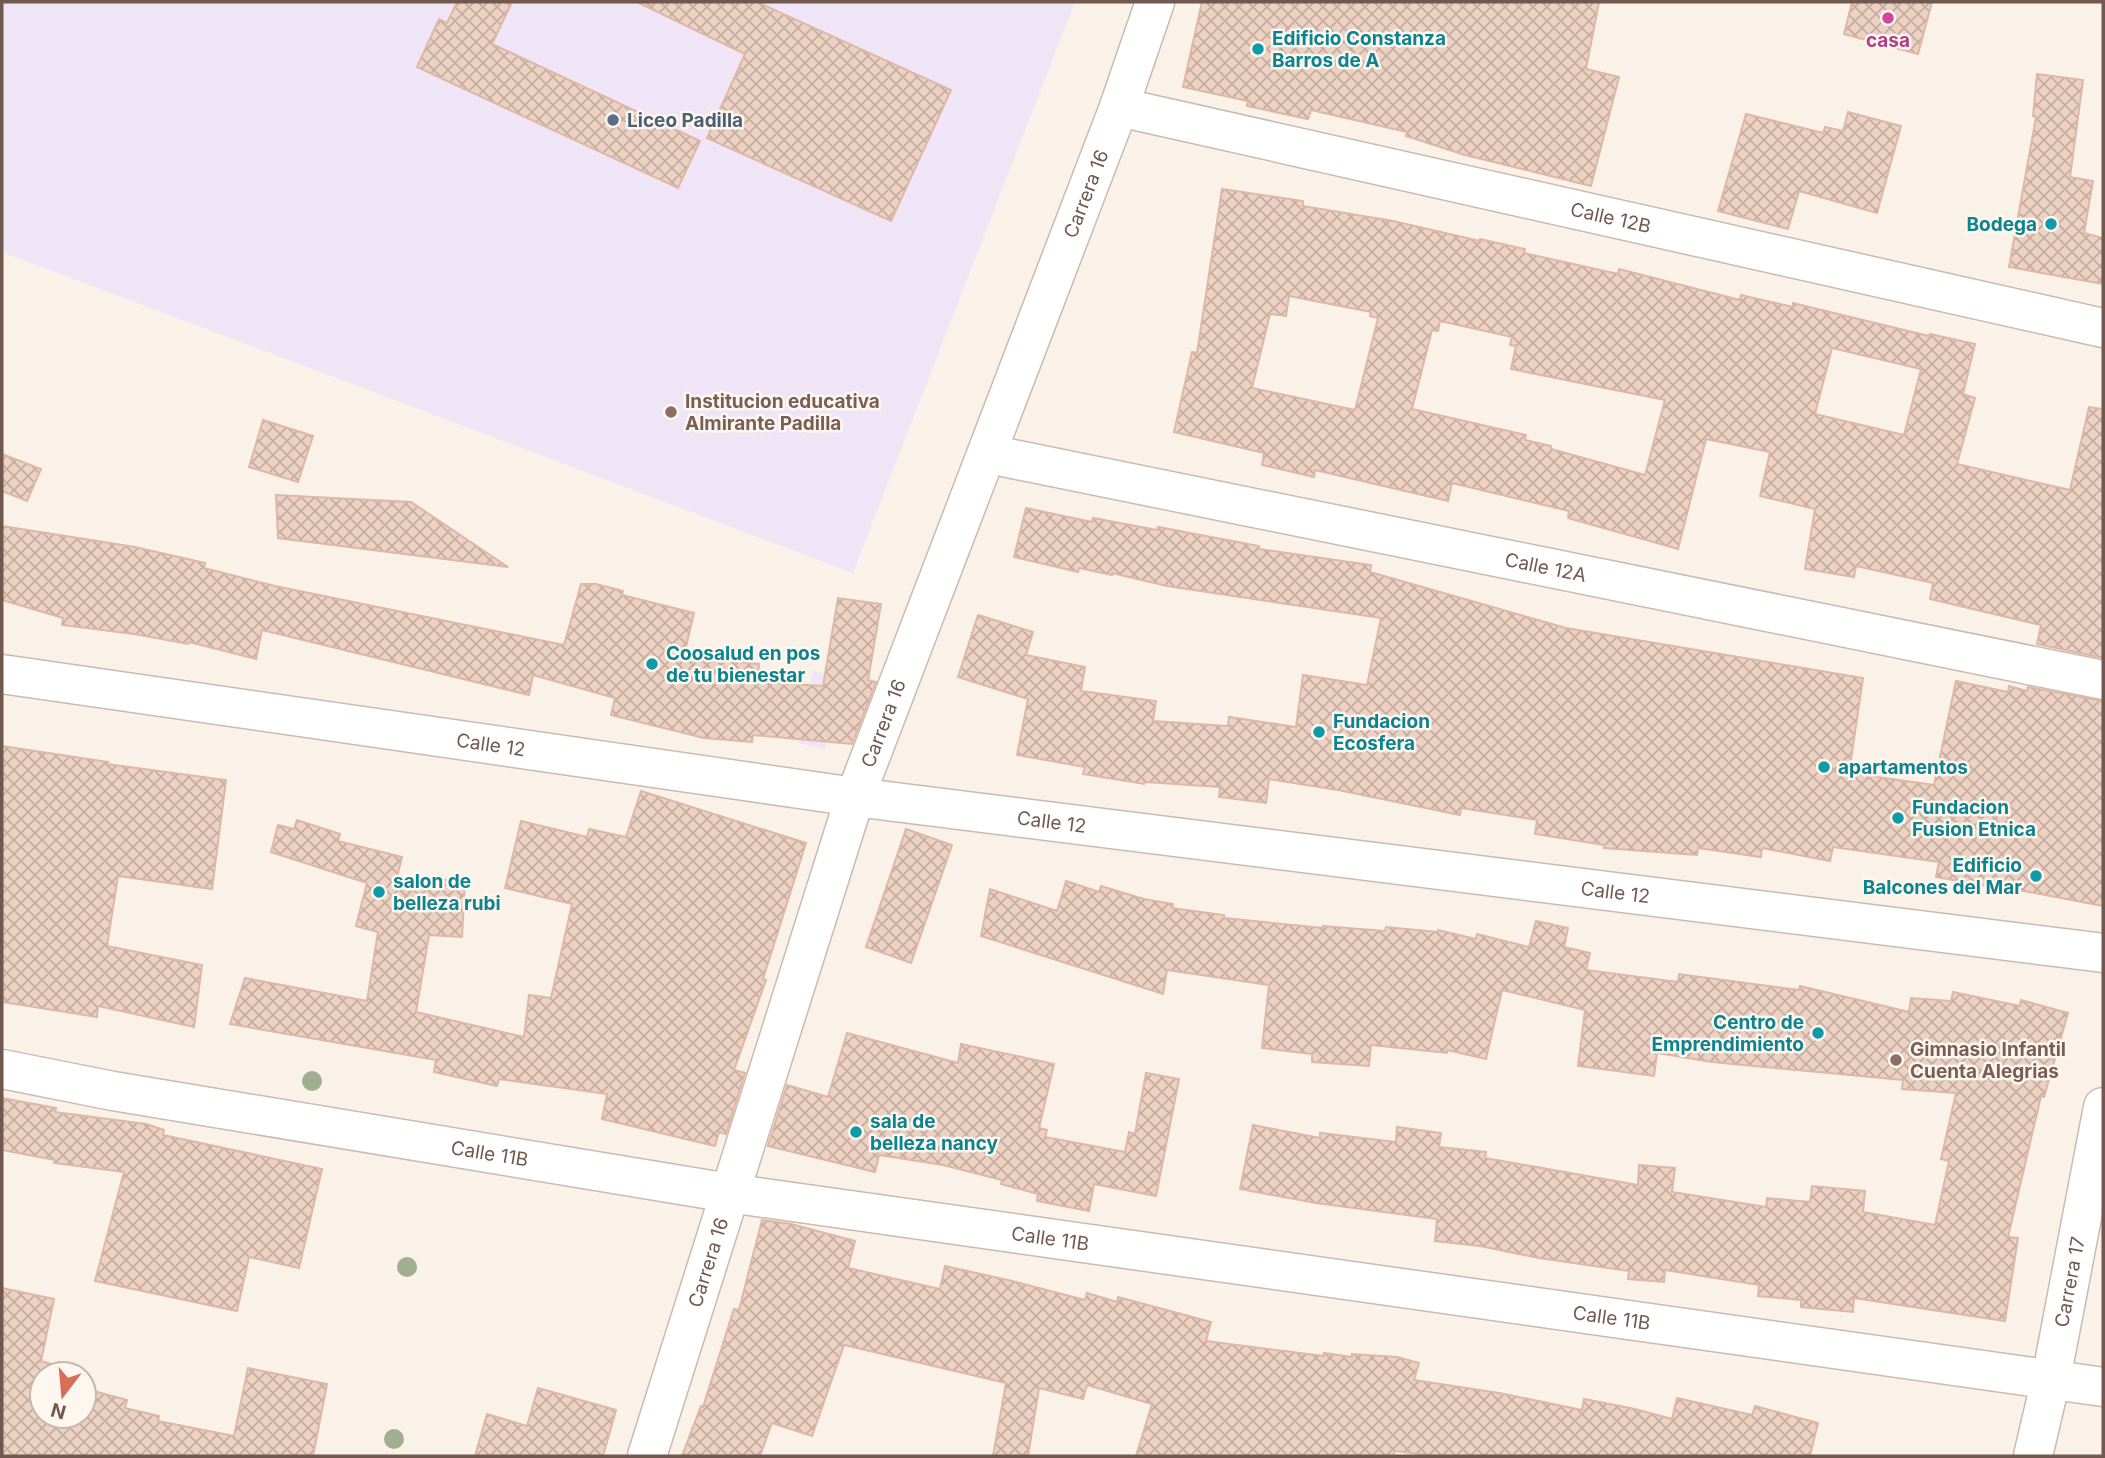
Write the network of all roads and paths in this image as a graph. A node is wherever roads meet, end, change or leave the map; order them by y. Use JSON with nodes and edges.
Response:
{"nodes":[{"id":1,"x":1155,"y":2,"type":"edge"},
{"id":2,"x":1119,"y":107,"type":"junction"},
{"id":3,"x":2103,"y":328,"type":"edge"},
{"id":4,"x":988,"y":454,"type":"junction"},
{"id":5,"x":2,"y":674,"type":"edge"},
{"id":6,"x":2103,"y":680,"type":"edge"},
{"id":7,"x":855,"y":797,"type":"junction"},
{"id":8,"x":2103,"y":953,"type":"edge"},
{"id":9,"x":2,"y":1069,"type":"edge"},
{"id":10,"x":2103,"y":1107,"type":"edge"},
{"id":11,"x":729,"y":1193,"type":"junction"},
{"id":12,"x":2052,"y":1379,"type":"junction"},
{"id":13,"x":2103,"y":1387,"type":"edge"},
{"id":14,"x":647,"y":1456,"type":"edge"},
{"id":15,"x":2033,"y":1456,"type":"edge"}],
"edges":[{"from":1,"to":2,"type":"street","name":"Carrera 16"},
{"from":2,"to":3,"type":"street","name":"Calle 12B"},
{"from":2,"to":4,"type":"street","name":"Carrera 16"},
{"from":4,"to":6,"type":"street","name":"Calle 12A"},
{"from":4,"to":7,"type":"street","name":"Carrera 16"},
{"from":5,"to":7,"type":"street","name":"Calle 12"},
{"from":7,"to":8,"type":"street","name":"Calle 12"},
{"from":7,"to":11,"type":"street","name":"Carrera 16"},
{"from":9,"to":11,"type":"street","name":"Calle 11B"},
{"from":10,"to":12,"type":"street","name":"Carrera 17"},
{"from":11,"to":12,"type":"street","name":"Calle 11B"},
{"from":11,"to":14,"type":"street","name":"Carrera 16"},
{"from":12,"to":13,"type":"street","name":"Calle 11B"},
{"from":12,"to":15,"type":"street","name":"Carrera 17"}]}
